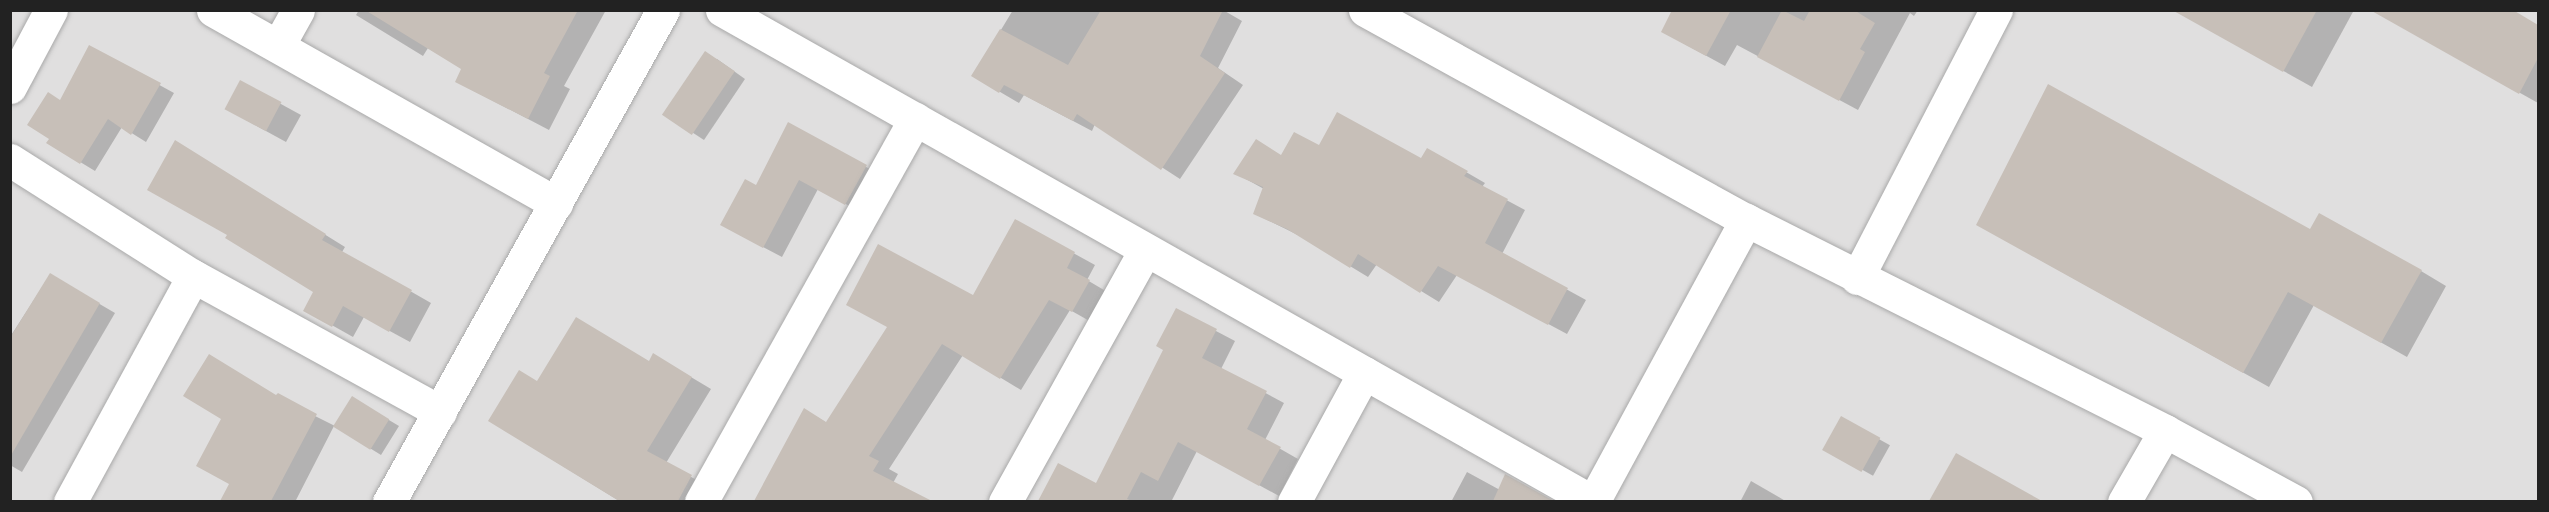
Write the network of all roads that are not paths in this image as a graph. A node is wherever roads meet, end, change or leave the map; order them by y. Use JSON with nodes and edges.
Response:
{"nodes":[{"id":1,"x":51,"y":10,"type":"edge"},
{"id":2,"x":213,"y":10,"type":"edge"},
{"id":3,"x":298,"y":10,"type":"edge"},
{"id":4,"x":663,"y":10,"type":"edge"},
{"id":5,"x":722,"y":10,"type":"edge"},
{"id":6,"x":1365,"y":10,"type":"edge"},
{"id":7,"x":1996,"y":10,"type":"edge"},
{"id":8,"x":278,"y":46,"type":"junction"},
{"id":9,"x":10,"y":87,"type":"edge"},
{"id":10,"x":915,"y":119,"type":"junction"},
{"id":11,"x":10,"y":160,"type":"edge"},
{"id":12,"x":556,"y":203,"type":"junction"},
{"id":13,"x":1746,"y":220,"type":"junction"},
{"id":14,"x":1144,"y":252,"type":"junction"},
{"id":15,"x":193,"y":276,"type":"junction"},
{"id":16,"x":1857,"y":278,"type":"junction"},
{"id":17,"x":1364,"y":373,"type":"junction"},
{"id":18,"x":440,"y":412,"type":"junction"},
{"id":19,"x":2164,"y":430,"type":"junction"},
{"id":20,"x":70,"y":501,"type":"edge"},
{"id":21,"x":389,"y":501,"type":"edge"},
{"id":22,"x":701,"y":501,"type":"edge"},
{"id":23,"x":1005,"y":501,"type":"edge"},
{"id":24,"x":1294,"y":501,"type":"edge"},
{"id":25,"x":1593,"y":501,"type":"edge"},
{"id":26,"x":2124,"y":501,"type":"edge"},
{"id":27,"x":2296,"y":501,"type":"edge"}],
"edges":[{"from":1,"to":9,"type":"street"},
{"from":2,"to":8,"type":"street"},
{"from":3,"to":8,"type":"street"},
{"from":4,"to":12,"type":"street"},
{"from":5,"to":10,"type":"street"},
{"from":6,"to":13,"type":"street"},
{"from":7,"to":16,"type":"street"},
{"from":8,"to":12,"type":"street"},
{"from":10,"to":14,"type":"street"},
{"from":10,"to":22,"type":"street"},
{"from":11,"to":15,"type":"street"},
{"from":12,"to":18,"type":"street"},
{"from":13,"to":16,"type":"street"},
{"from":13,"to":25,"type":"street"},
{"from":14,"to":17,"type":"street"},
{"from":14,"to":23,"type":"street"},
{"from":15,"to":18,"type":"street"},
{"from":15,"to":20,"type":"street"},
{"from":16,"to":19,"type":"street"},
{"from":17,"to":24,"type":"street"},
{"from":17,"to":25,"type":"street"},
{"from":18,"to":21,"type":"street"},
{"from":19,"to":26,"type":"street"},
{"from":19,"to":27,"type":"street"}]}
